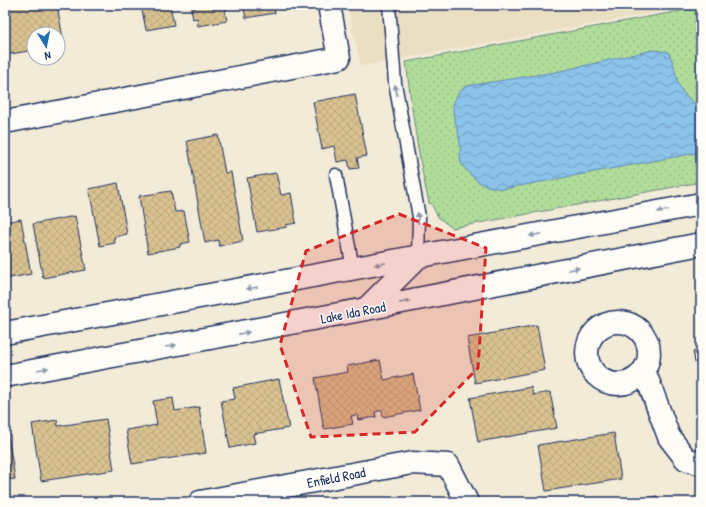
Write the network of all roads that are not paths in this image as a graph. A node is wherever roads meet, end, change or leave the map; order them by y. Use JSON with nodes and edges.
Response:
{"nodes":[{"id":1,"x":329,"y":5,"type":"edge"},
{"id":2,"x":389,"y":5,"type":"edge"},
{"id":3,"x":5,"y":122,"type":"edge"},
{"id":4,"x":336,"y":175,"type":"dead end"},
{"id":5,"x":701,"y":204,"type":"edge"},
{"id":6,"x":701,"y":244,"type":"edge"},
{"id":7,"x":418,"y":257,"type":"junction"},
{"id":8,"x":354,"y":269,"type":"junction"},
{"id":9,"x":366,"y":309,"type":"junction"},
{"id":10,"x":5,"y":333,"type":"edge"},
{"id":11,"x":644,"y":370,"type":"dead end"},
{"id":12,"x":5,"y":376,"type":"edge"},
{"id":13,"x":701,"y":464,"type":"edge"},
{"id":14,"x":200,"y":502,"type":"edge"},
{"id":15,"x":467,"y":502,"type":"edge"}],
"edges":[{"from":1,"to":3,"type":"street"},
{"from":7,"to":2,"type":"lane","one_way":true},
{"from":4,"to":8,"type":"lane"},
{"from":5,"to":7,"type":"street","one_way":true},
{"from":9,"to":6,"type":"street","name":"Lake Ida Road","one_way":true},
{"from":7,"to":8,"type":"street","one_way":true},
{"from":7,"to":9,"type":"street"},
{"from":8,"to":10,"type":"street","one_way":true},
{"from":12,"to":9,"type":"street","name":"Lake Ida Road","one_way":true},
{"from":11,"to":13,"type":"street"},
{"from":14,"to":15,"type":"street","name":"Enfield Road"}]}
